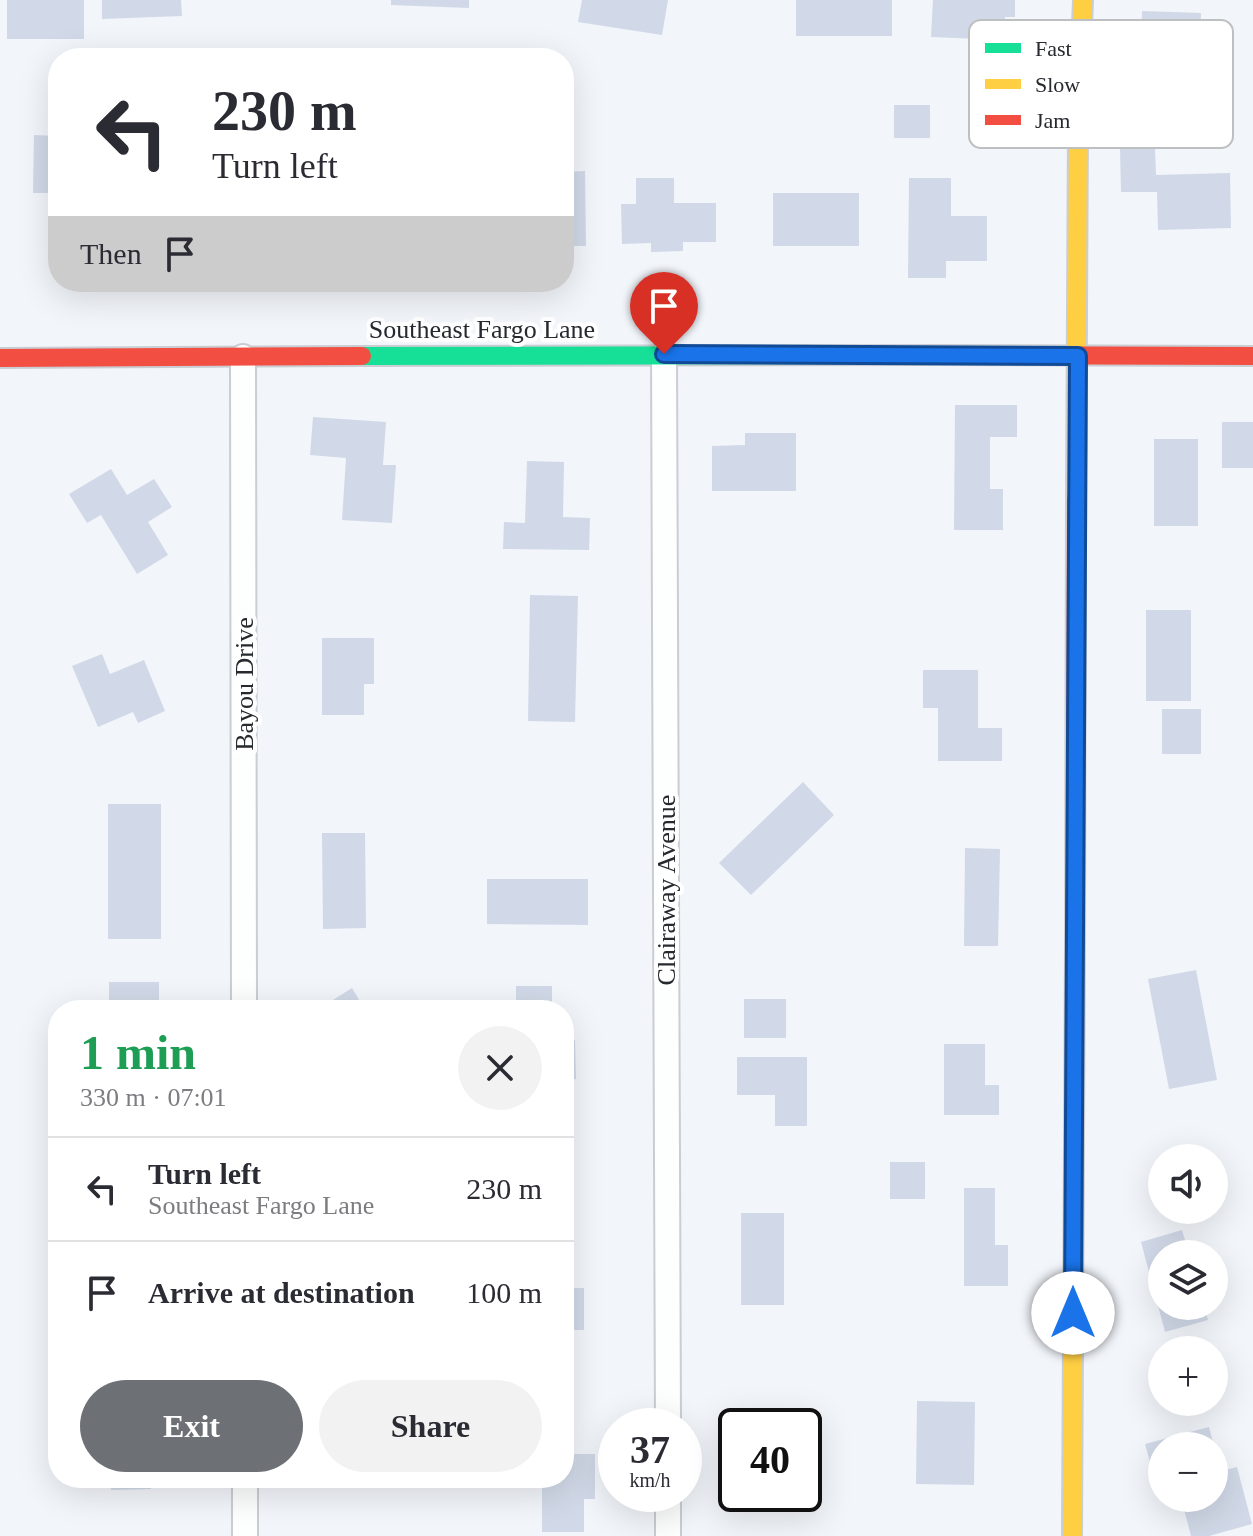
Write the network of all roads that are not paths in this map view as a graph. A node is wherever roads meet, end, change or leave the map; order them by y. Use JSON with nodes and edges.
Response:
{"nodes":[{"id":1,"x":1083,"y":0,"type":"edge"},
{"id":2,"x":1082,"y":20,"type":"edge"},
{"id":3,"x":1078,"y":148,"type":"edge"},
{"id":4,"x":664,"y":354,"type":"junction"},
{"id":5,"x":1078,"y":356,"type":"junction"},
{"id":6,"x":1253,"y":356,"type":"edge"},
{"id":7,"x":243,"y":357,"type":"junction"},
{"id":8,"x":0,"y":358,"type":"edge"},
{"id":9,"x":244,"y":1000,"type":"edge"},
{"id":10,"x":668,"y":1408,"type":"edge"},
{"id":11,"x":245,"y":1488,"type":"edge"},
{"id":12,"x":668,"y":1512,"type":"edge"},
{"id":13,"x":245,"y":1536,"type":"edge"},
{"id":14,"x":668,"y":1536,"type":"edge"},
{"id":15,"x":1072,"y":1536,"type":"edge"}],
"edges":[{"from":1,"to":2,"type":"street"},
{"from":3,"to":5,"type":"street"},
{"from":4,"to":5,"type":"street","name":"Southeast Fargo Lane"},
{"from":4,"to":7,"type":"street","name":"Southeast Fargo Lane"},
{"from":4,"to":10,"type":"street","name":"Clairaway Avenue"},
{"from":5,"to":6,"type":"street","name":"Southeast Fargo Lane"},
{"from":5,"to":15,"type":"street"},
{"from":7,"to":8,"type":"street","name":"Southeast Fargo Lane"},
{"from":7,"to":9,"type":"street","name":"Bayou Drive"},
{"from":11,"to":13,"type":"street"},
{"from":12,"to":14,"type":"street"}]}
